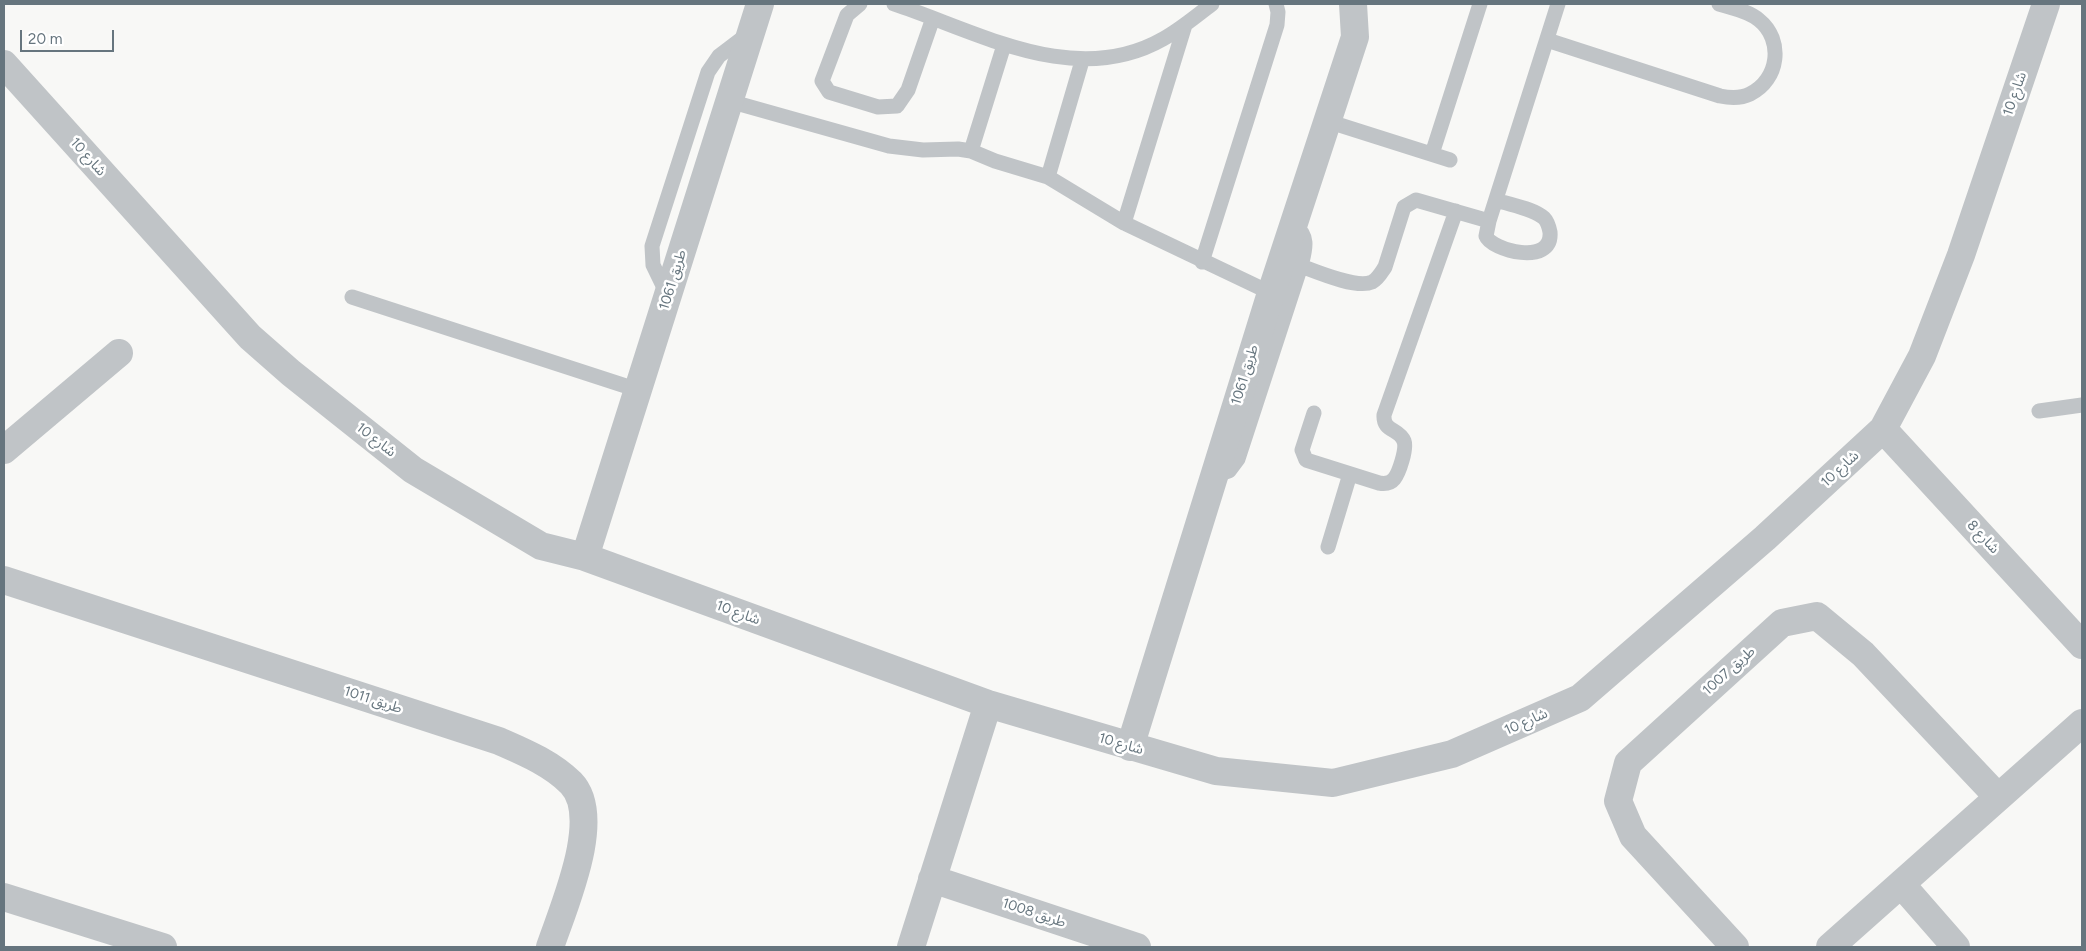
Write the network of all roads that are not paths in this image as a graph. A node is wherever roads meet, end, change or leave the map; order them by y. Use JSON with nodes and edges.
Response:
{"nodes":[{"id":1,"x":760,"y":4,"type":"edge"},
{"id":2,"x":860,"y":4,"type":"edge"},
{"id":3,"x":894,"y":4,"type":"edge"},
{"id":4,"x":1212,"y":4,"type":"edge"},
{"id":5,"x":1276,"y":4,"type":"edge"},
{"id":6,"x":1354,"y":4,"type":"edge"},
{"id":7,"x":1480,"y":4,"type":"edge"},
{"id":8,"x":1558,"y":4,"type":"edge"},
{"id":9,"x":1720,"y":4,"type":"edge"},
{"id":10,"x":2046,"y":4,"type":"edge"},
{"id":11,"x":933,"y":18,"type":"junction"},
{"id":12,"x":1185,"y":25,"type":"junction"},
{"id":13,"x":751,"y":32,"type":"junction"},
{"id":14,"x":1547,"y":40,"type":"junction"},
{"id":15,"x":1004,"y":46,"type":"junction"},
{"id":16,"x":1082,"y":61,"type":"junction"},
{"id":17,"x":4,"y":64,"type":"edge"},
{"id":18,"x":729,"y":101,"type":"junction"},
{"id":19,"x":1327,"y":121,"type":"junction"},
{"id":20,"x":971,"y":151,"type":"junction"},
{"id":21,"x":1432,"y":154,"type":"junction"},
{"id":22,"x":1450,"y":160,"type":"dead end"},
{"id":23,"x":1048,"y":177,"type":"junction"},
{"id":24,"x":1496,"y":200,"type":"junction"},
{"id":25,"x":1456,"y":212,"type":"junction"},
{"id":26,"x":1489,"y":221,"type":"junction"},
{"id":27,"x":1124,"y":223,"type":"junction"},
{"id":28,"x":1294,"y":225,"type":"junction"},
{"id":29,"x":1202,"y":262,"type":"junction"},
{"id":30,"x":1301,"y":266,"type":"junction"},
{"id":31,"x":1271,"y":293,"type":"junction"},
{"id":32,"x":668,"y":296,"type":"junction"},
{"id":33,"x":352,"y":297,"type":"dead end"},
{"id":34,"x":119,"y":353,"type":"dead end"},
{"id":35,"x":638,"y":390,"type":"junction"},
{"id":36,"x":2082,"y":405,"type":"edge"},
{"id":37,"x":2039,"y":411,"type":"dead end"},
{"id":38,"x":1314,"y":413,"type":"dead end"},
{"id":39,"x":1883,"y":429,"type":"junction"},
{"id":40,"x":4,"y":450,"type":"edge"},
{"id":41,"x":1350,"y":474,"type":"junction"},
{"id":42,"x":1214,"y":476,"type":"junction"},
{"id":43,"x":1328,"y":547,"type":"dead end"},
{"id":44,"x":585,"y":557,"type":"junction"},
{"id":45,"x":4,"y":580,"type":"edge"},
{"id":46,"x":2082,"y":645,"type":"edge"},
{"id":47,"x":988,"y":704,"type":"junction"},
{"id":48,"x":2082,"y":723,"type":"edge"},
{"id":49,"x":1130,"y":747,"type":"junction"},
{"id":50,"x":1998,"y":798,"type":"junction"},
{"id":51,"x":932,"y":879,"type":"junction"},
{"id":52,"x":1901,"y":884,"type":"junction"},
{"id":53,"x":4,"y":897,"type":"edge"},
{"id":54,"x":163,"y":947,"type":"edge"},
{"id":55,"x":550,"y":947,"type":"edge"},
{"id":56,"x":910,"y":947,"type":"edge"},
{"id":57,"x":1137,"y":947,"type":"edge"},
{"id":58,"x":1735,"y":947,"type":"edge"},
{"id":59,"x":1830,"y":947,"type":"edge"},
{"id":60,"x":1956,"y":947,"type":"edge"}],
"edges":[{"from":1,"to":13,"type":"street","name":"طريق 1061"},
{"from":2,"to":11,"type":"lane"},
{"from":3,"to":11,"type":"lane"},
{"from":4,"to":12,"type":"lane"},
{"from":5,"to":29,"type":"lane"},
{"from":6,"to":19,"type":"street","name":"طريق 1061"},
{"from":7,"to":21,"type":"lane"},
{"from":8,"to":14,"type":"lane"},
{"from":9,"to":14,"type":"lane"},
{"from":10,"to":39,"type":"street","name":"شارع 10"},
{"from":11,"to":15,"type":"lane"},
{"from":12,"to":16,"type":"lane"},
{"from":12,"to":27,"type":"lane"},
{"from":13,"to":18,"type":"street","name":"طريق 1061"},
{"from":13,"to":32,"type":"lane"},
{"from":14,"to":24,"type":"lane"},
{"from":15,"to":16,"type":"lane"},
{"from":15,"to":20,"type":"lane"},
{"from":16,"to":23,"type":"lane"},
{"from":17,"to":44,"type":"street","name":"شارع 10"},
{"from":18,"to":20,"type":"lane"},
{"from":18,"to":32,"type":"street","name":"طريق 1061"},
{"from":19,"to":21,"type":"lane"},
{"from":19,"to":28,"type":"street","name":"طريق 1061"},
{"from":20,"to":23,"type":"lane"},
{"from":21,"to":22,"type":"lane"},
{"from":23,"to":27,"type":"lane"},
{"from":24,"to":26,"type":"lane"},
{"from":24,"to":26,"type":"lane"},
{"from":25,"to":26,"type":"lane"},
{"from":25,"to":30,"type":"lane"},
{"from":25,"to":41,"type":"lane"},
{"from":27,"to":29,"type":"lane"},
{"from":28,"to":30,"type":"lane"},
{"from":28,"to":31,"type":"street","name":"طريق 1061"},
{"from":29,"to":31,"type":"lane"},
{"from":30,"to":42,"type":"lane"},
{"from":31,"to":42,"type":"street","name":"طريق 1061"},
{"from":32,"to":35,"type":"street","name":"طريق 1061"},
{"from":33,"to":35,"type":"lane"},
{"from":34,"to":40,"type":"street"},
{"from":35,"to":44,"type":"street","name":"طريق 1061"},
{"from":36,"to":37,"type":"lane"},
{"from":38,"to":41,"type":"lane"},
{"from":39,"to":46,"type":"street","name":"شارع 8"},
{"from":39,"to":49,"type":"street","name":"شارع 10"},
{"from":41,"to":43,"type":"lane"},
{"from":42,"to":49,"type":"street","name":"طريق 1061"},
{"from":44,"to":47,"type":"street","name":"شارع 10"},
{"from":45,"to":55,"type":"street","name":"طريق 1011"},
{"from":47,"to":49,"type":"street","name":"شارع 10"},
{"from":47,"to":51,"type":"street"},
{"from":48,"to":50,"type":"street"},
{"from":50,"to":52,"type":"street"},
{"from":50,"to":58,"type":"street","name":"طريق 1007"},
{"from":51,"to":56,"type":"street"},
{"from":51,"to":57,"type":"street","name":"طريق 1008"},
{"from":52,"to":59,"type":"street"},
{"from":52,"to":60,"type":"street"},
{"from":53,"to":54,"type":"street"}]}
